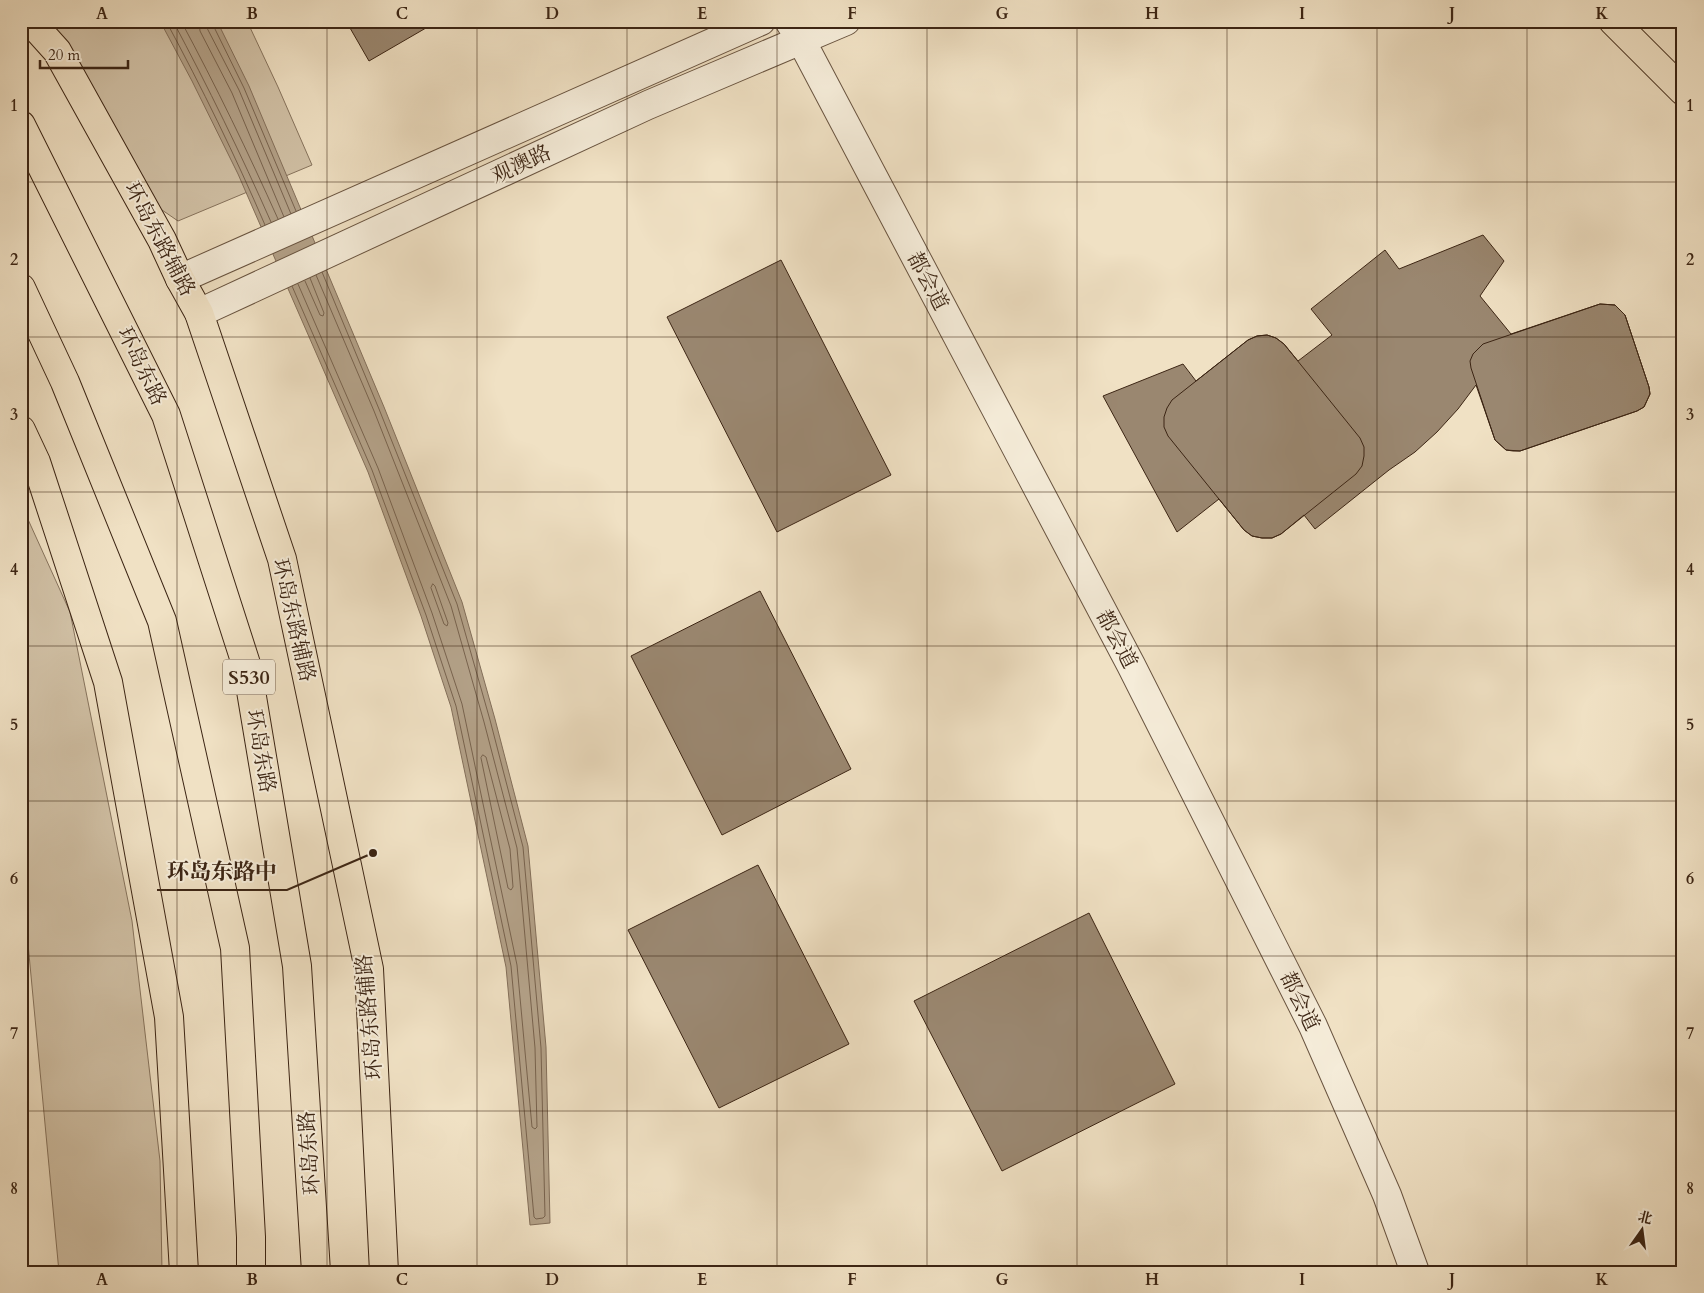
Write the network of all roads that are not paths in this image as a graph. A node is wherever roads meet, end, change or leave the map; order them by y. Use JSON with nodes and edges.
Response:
{"nodes":[{"id":1,"x":30,"y":21,"type":"edge"},
{"id":2,"x":761,"y":21,"type":"edge"},
{"id":3,"x":846,"y":21,"type":"edge"},
{"id":4,"x":1613,"y":21,"type":"edge"},
{"id":5,"x":795,"y":31,"type":"edge"},
{"id":6,"x":1683,"y":91,"type":"edge"},
{"id":7,"x":21,"y":125,"type":"edge"},
{"id":8,"x":180,"y":278,"type":"junction"},
{"id":9,"x":21,"y":288,"type":"edge"},
{"id":10,"x":199,"y":313,"type":"junction"},
{"id":11,"x":21,"y":430,"type":"edge"},
{"id":12,"x":184,"y":1272,"type":"edge"},
{"id":13,"x":251,"y":1272,"type":"edge"},
{"id":14,"x":316,"y":1272,"type":"edge"},
{"id":15,"x":384,"y":1272,"type":"edge"},
{"id":16,"x":1415,"y":1272,"type":"edge"}],
"edges":[{"from":1,"to":8,"type":"main road","name":"环岛东路辅路"},
{"from":2,"to":8,"type":"street","name":"观澳路"},
{"from":3,"to":5,"type":"street","name":"观澳路"},
{"from":4,"to":6,"type":"main road"},
{"from":5,"to":10,"type":"street","name":"观澳路"},
{"from":5,"to":16,"type":"street","name":"都会道"},
{"from":7,"to":14,"type":"main road","name":"环岛东路","number":"S530"},
{"from":8,"to":10,"type":"main road","name":"环岛东路辅路"},
{"from":9,"to":13,"type":"main road"},
{"from":10,"to":15,"type":"main road","name":"环岛东路辅路"},
{"from":11,"to":12,"type":"main road"}]}
